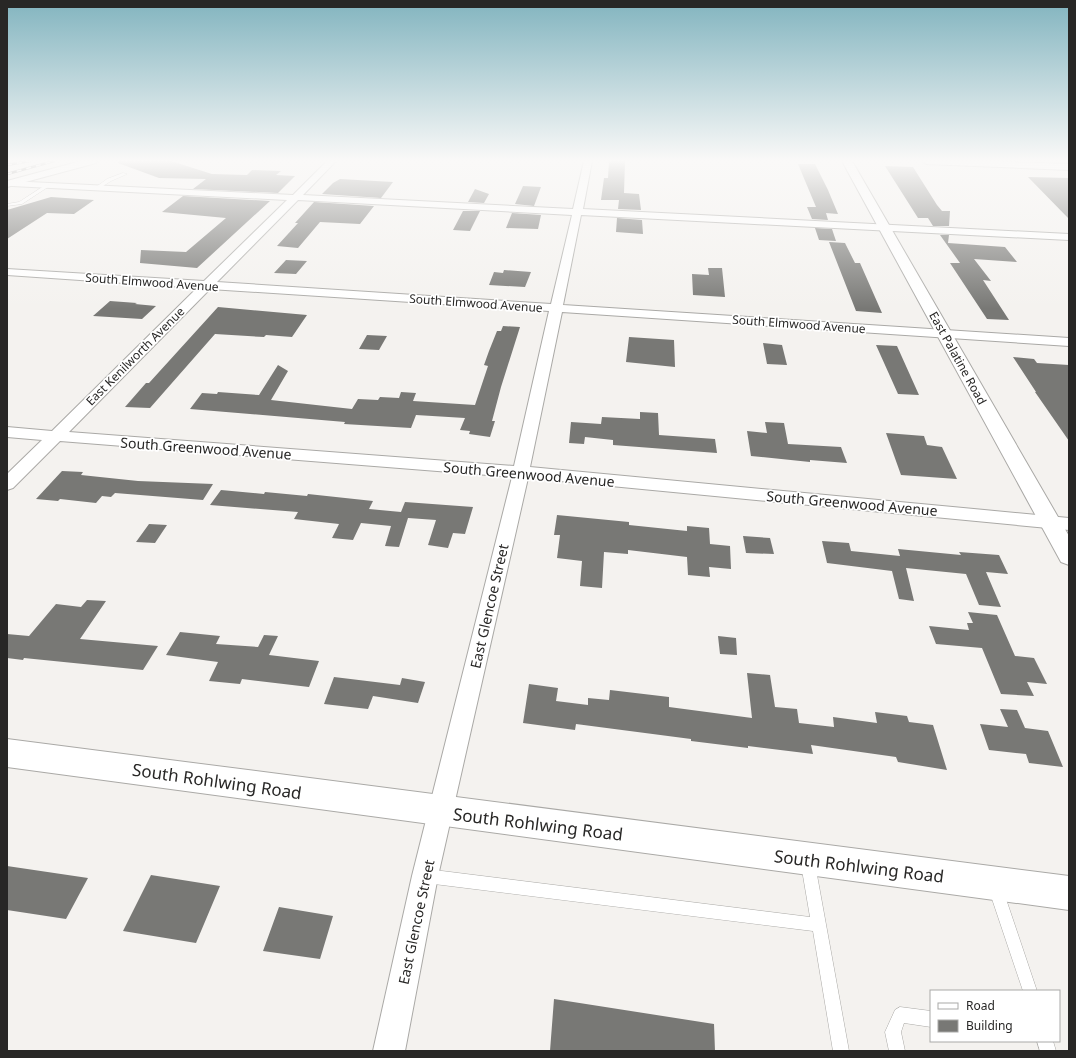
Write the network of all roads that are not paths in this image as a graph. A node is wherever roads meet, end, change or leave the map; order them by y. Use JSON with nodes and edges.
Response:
{"nodes":[{"id":1,"x":281,"y":210,"type":"edge"},
{"id":2,"x":564,"y":210,"type":"edge"},
{"id":3,"x":875,"y":210,"type":"edge"},
{"id":4,"x":577,"y":211,"type":"junction"},
{"id":5,"x":884,"y":227,"type":"junction"},
{"id":6,"x":1069,"y":236,"type":"edge"},
{"id":7,"x":7,"y":272,"type":"edge"},
{"id":8,"x":205,"y":285,"type":"junction"},
{"id":9,"x":556,"y":308,"type":"junction"},
{"id":10,"x":944,"y":333,"type":"junction"},
{"id":11,"x":1069,"y":342,"type":"edge"},
{"id":12,"x":7,"y":432,"type":"edge"},
{"id":13,"x":55,"y":436,"type":"junction"},
{"id":14,"x":521,"y":472,"type":"junction"},
{"id":15,"x":7,"y":484,"type":"edge"},
{"id":16,"x":1050,"y":522,"type":"junction"},
{"id":17,"x":1069,"y":524,"type":"edge"},
{"id":18,"x":1069,"y":556,"type":"edge"},
{"id":19,"x":7,"y":753,"type":"edge"},
{"id":20,"x":440,"y":811,"type":"junction"},
{"id":21,"x":807,"y":859,"type":"junction"},
{"id":22,"x":425,"y":876,"type":"junction"},
{"id":23,"x":994,"y":883,"type":"junction"},
{"id":24,"x":1069,"y":893,"type":"edge"},
{"id":25,"x":819,"y":925,"type":"junction"},
{"id":26,"x":1030,"y":990,"type":"edge"},
{"id":27,"x":930,"y":1019,"type":"edge"},
{"id":28,"x":389,"y":1051,"type":"edge"},
{"id":29,"x":841,"y":1051,"type":"edge"},
{"id":30,"x":896,"y":1051,"type":"edge"}],
"edges":[{"from":1,"to":8,"type":"street","name":"East Kenilworth Avenue"},
{"from":2,"to":4,"type":"street"},
{"from":3,"to":5,"type":"main road","name":"East Palatine Road"},
{"from":4,"to":5,"type":"street"},
{"from":4,"to":9,"type":"street","name":"East Glencoe Street"},
{"from":5,"to":6,"type":"street"},
{"from":5,"to":10,"type":"main road","name":"East Palatine Road"},
{"from":7,"to":8,"type":"street","name":"South Elmwood Avenue"},
{"from":8,"to":9,"type":"street","name":"South Elmwood Avenue"},
{"from":8,"to":13,"type":"street","name":"East Kenilworth Avenue"},
{"from":9,"to":10,"type":"street","name":"South Elmwood Avenue"},
{"from":9,"to":14,"type":"street","name":"East Glencoe Street"},
{"from":10,"to":11,"type":"street","name":"South Elmwood Avenue"},
{"from":10,"to":16,"type":"main road","name":"East Palatine Road"},
{"from":12,"to":13,"type":"street","name":"South Greenwood Avenue"},
{"from":13,"to":14,"type":"street","name":"South Greenwood Avenue"},
{"from":13,"to":15,"type":"street","name":"East Kenilworth Avenue"},
{"from":14,"to":16,"type":"street","name":"South Greenwood Avenue"},
{"from":14,"to":20,"type":"street","name":"East Glencoe Street"},
{"from":16,"to":17,"type":"street","name":"South Greenwood Avenue"},
{"from":16,"to":18,"type":"main road","name":"East Palatine Road"},
{"from":19,"to":20,"type":"main road","name":"South Rohlwing Road"},
{"from":20,"to":21,"type":"main road","name":"South Rohlwing Road"},
{"from":20,"to":22,"type":"street","name":"East Glencoe Street"},
{"from":21,"to":23,"type":"main road","name":"South Rohlwing Road"},
{"from":21,"to":25,"type":"lane"},
{"from":22,"to":25,"type":"lane"},
{"from":22,"to":28,"type":"street","name":"East Glencoe Street"},
{"from":23,"to":24,"type":"main road","name":"South Rohlwing Road"},
{"from":23,"to":26,"type":"lane"},
{"from":25,"to":29,"type":"lane"},
{"from":27,"to":30,"type":"lane"}]}
